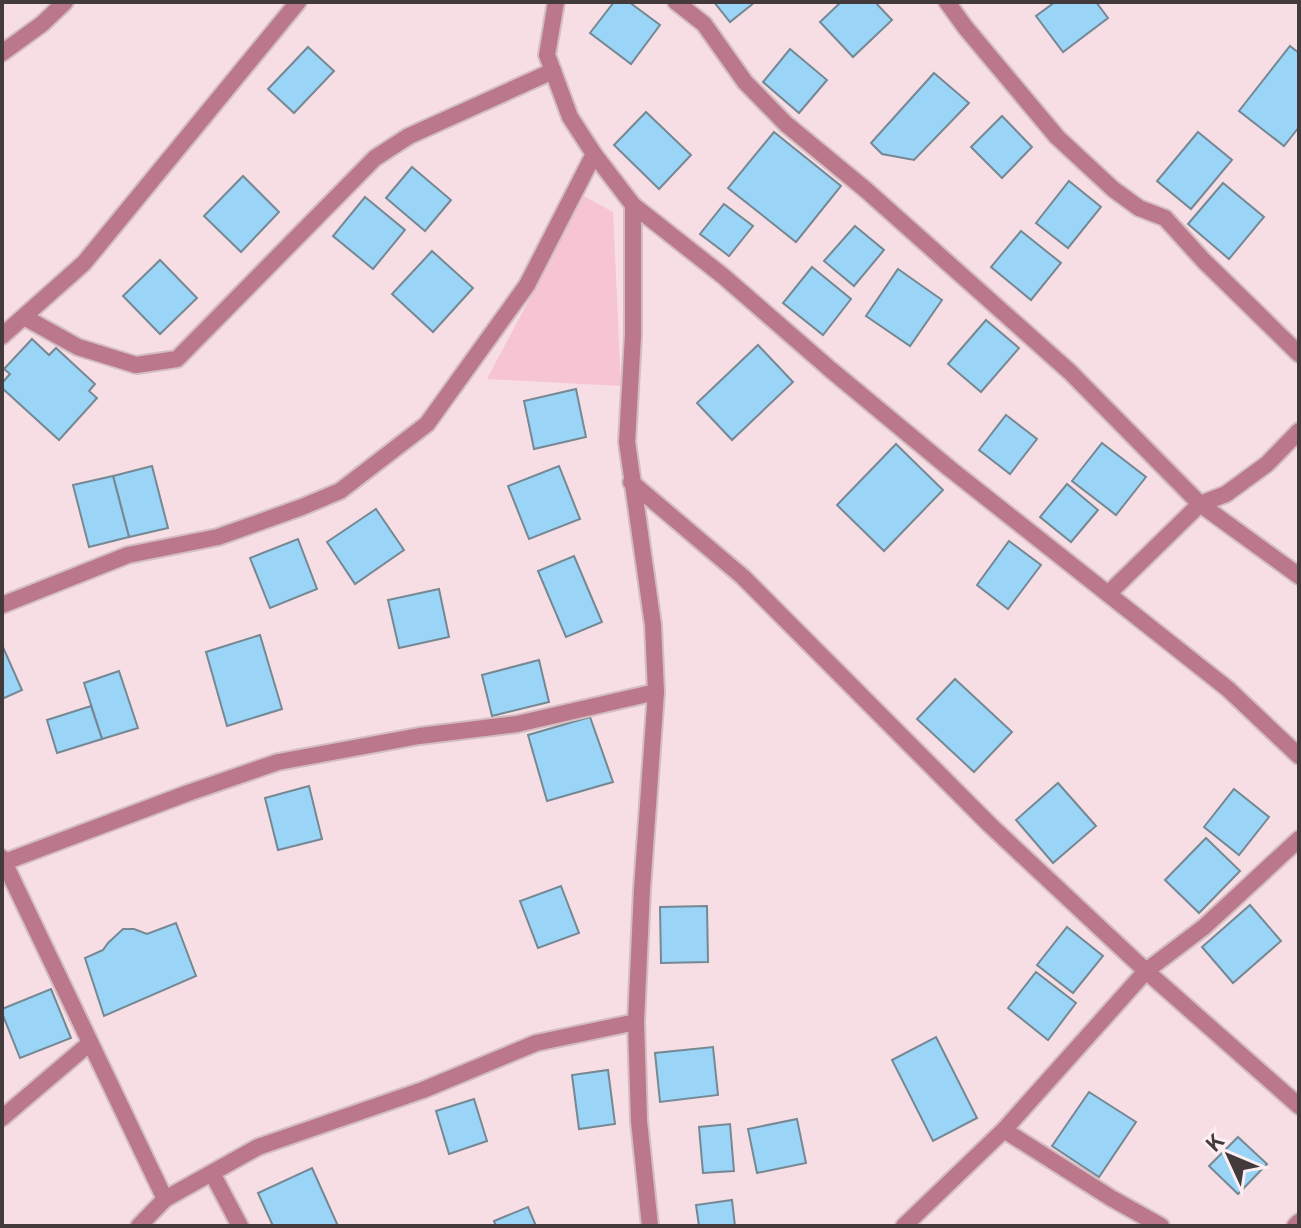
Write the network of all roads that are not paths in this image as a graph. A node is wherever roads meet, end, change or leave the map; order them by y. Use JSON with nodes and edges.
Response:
{"nodes":[{"id":1,"x":65,"y":2,"type":"edge"},
{"id":2,"x":298,"y":2,"type":"edge"},
{"id":3,"x":556,"y":2,"type":"edge"},
{"id":4,"x":676,"y":2,"type":"edge"},
{"id":5,"x":947,"y":2,"type":"edge"},
{"id":6,"x":2,"y":53,"type":"edge"},
{"id":7,"x":553,"y":71,"type":"junction"},
{"id":8,"x":594,"y":154,"type":"junction"},
{"id":9,"x":633,"y":205,"type":"junction"},
{"id":10,"x":24,"y":317,"type":"junction"},
{"id":11,"x":2,"y":336,"type":"edge"},
{"id":12,"x":1299,"y":354,"type":"edge"},
{"id":13,"x":1299,"y":431,"type":"edge"},
{"id":14,"x":631,"y":482,"type":"junction"},
{"id":15,"x":1200,"y":504,"type":"junction"},
{"id":16,"x":1299,"y":576,"type":"edge"},
{"id":17,"x":1108,"y":594,"type":"junction"},
{"id":18,"x":2,"y":605,"type":"edge"},
{"id":19,"x":656,"y":692,"type":"junction"},
{"id":20,"x":1299,"y":756,"type":"edge"},
{"id":21,"x":1299,"y":839,"type":"edge"},
{"id":22,"x":3,"y":861,"type":"edge"},
{"id":23,"x":1146,"y":971,"type":"junction"},
{"id":24,"x":636,"y":1022,"type":"junction"},
{"id":25,"x":90,"y":1043,"type":"junction"},
{"id":26,"x":1299,"y":1106,"type":"edge"},
{"id":27,"x":2,"y":1118,"type":"edge"},
{"id":28,"x":1004,"y":1130,"type":"junction"},
{"id":29,"x":212,"y":1173,"type":"junction"},
{"id":30,"x":165,"y":1199,"type":"junction"},
{"id":31,"x":910,"y":1224,"type":"edge"},
{"id":32,"x":139,"y":1226,"type":"edge"},
{"id":33,"x":240,"y":1226,"type":"edge"},
{"id":34,"x":650,"y":1226,"type":"edge"},
{"id":35,"x":1161,"y":1226,"type":"edge"}],
"edges":[{"from":1,"to":6,"type":"street"},
{"from":2,"to":10,"type":"street"},
{"from":3,"to":7,"type":"street"},
{"from":4,"to":15,"type":"street"},
{"from":5,"to":12,"type":"street"},
{"from":7,"to":8,"type":"street"},
{"from":7,"to":10,"type":"street"},
{"from":8,"to":9,"type":"street"},
{"from":8,"to":18,"type":"street"},
{"from":9,"to":14,"type":"street"},
{"from":9,"to":17,"type":"street"},
{"from":10,"to":11,"type":"street"},
{"from":13,"to":15,"type":"street"},
{"from":14,"to":19,"type":"street"},
{"from":14,"to":23,"type":"street"},
{"from":15,"to":16,"type":"street"},
{"from":15,"to":17,"type":"street"},
{"from":17,"to":20,"type":"street"},
{"from":19,"to":22,"type":"street"},
{"from":19,"to":24,"type":"street"},
{"from":21,"to":23,"type":"street"},
{"from":22,"to":25,"type":"street"},
{"from":23,"to":26,"type":"street"},
{"from":23,"to":28,"type":"street"},
{"from":24,"to":29,"type":"street"},
{"from":24,"to":34,"type":"street"},
{"from":25,"to":27,"type":"street"},
{"from":25,"to":30,"type":"street"},
{"from":28,"to":31,"type":"street"},
{"from":28,"to":35,"type":"street"},
{"from":29,"to":30,"type":"street"},
{"from":29,"to":33,"type":"street"},
{"from":30,"to":32,"type":"street"}]}
